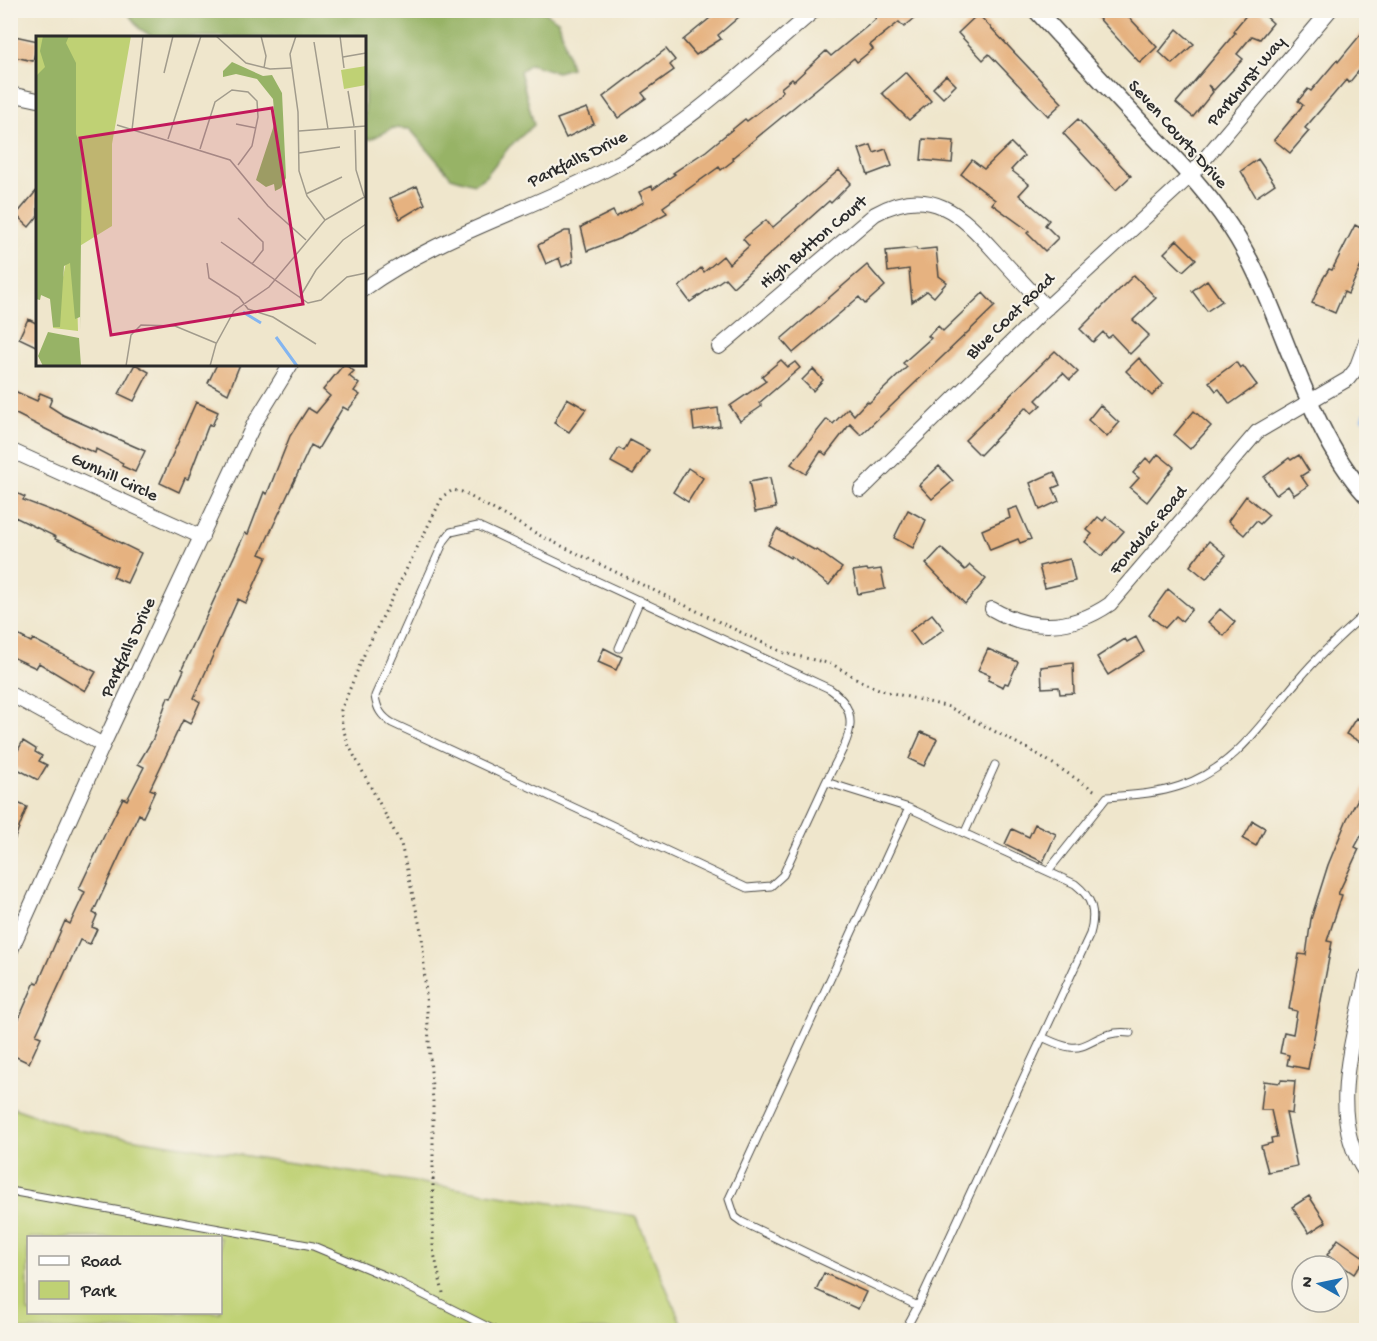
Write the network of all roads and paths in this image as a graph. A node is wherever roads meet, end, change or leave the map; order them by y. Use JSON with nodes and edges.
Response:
{"nodes":[{"id":1,"x":815,"y":10,"type":"edge"},
{"id":2,"x":1035,"y":10,"type":"edge"},
{"id":3,"x":1323,"y":13,"type":"edge"},
{"id":4,"x":10,"y":94,"type":"edge"},
{"id":5,"x":36,"y":100,"type":"edge"},
{"id":6,"x":1191,"y":175,"type":"junction"},
{"id":7,"x":366,"y":288,"type":"edge"},
{"id":8,"x":1047,"y":308,"type":"junction"},
{"id":9,"x":1366,"y":342,"type":"edge"},
{"id":10,"x":719,"y":347,"type":"dead end"},
{"id":11,"x":290,"y":366,"type":"edge"},
{"id":12,"x":1311,"y":400,"type":"junction"},
{"id":13,"x":10,"y":450,"type":"edge"},
{"id":14,"x":861,"y":490,"type":"dead end"},
{"id":15,"x":1366,"y":495,"type":"edge"},
{"id":16,"x":202,"y":537,"type":"junction"},
{"id":17,"x":640,"y":600,"type":"junction"},
{"id":18,"x":992,"y":609,"type":"dead end"},
{"id":19,"x":1366,"y":612,"type":"edge"},
{"id":20,"x":619,"y":648,"type":"dead end"},
{"id":21,"x":10,"y":694,"type":"edge"},
{"id":22,"x":103,"y":745,"type":"junction"},
{"id":23,"x":995,"y":765,"type":"dead end"},
{"id":24,"x":826,"y":782,"type":"junction"},
{"id":25,"x":1107,"y":797,"type":"junction"},
{"id":26,"x":909,"y":808,"type":"junction"},
{"id":27,"x":965,"y":832,"type":"junction"},
{"id":28,"x":1048,"y":871,"type":"junction"},
{"id":29,"x":10,"y":952,"type":"edge"},
{"id":30,"x":1366,"y":977,"type":"edge"},
{"id":31,"x":1130,"y":1033,"type":"dead end"},
{"id":32,"x":1042,"y":1037,"type":"junction"},
{"id":33,"x":1366,"y":1173,"type":"edge"},
{"id":34,"x":10,"y":1191,"type":"edge"},
{"id":35,"x":444,"y":1295,"type":"dead end"},
{"id":36,"x":918,"y":1306,"type":"junction"},
{"id":37,"x":494,"y":1330,"type":"edge"},
{"id":38,"x":905,"y":1330,"type":"edge"}],
"edges":[{"from":1,"to":7,"type":"street","name":"Parkfalls Drive"},
{"from":2,"to":6,"type":"street","name":"Seven Courts Drive"},
{"from":3,"to":6,"type":"street","name":"Parkhurst Way"},
{"from":4,"to":5,"type":"street"},
{"from":6,"to":8,"type":"street","name":"Blue Coat Road"},
{"from":6,"to":12,"type":"street","name":"Seven Courts Drive"},
{"from":8,"to":10,"type":"street","name":"High Button Court"},
{"from":8,"to":14,"type":"street","name":"Blue Coat Road"},
{"from":9,"to":12,"type":"street","name":"Fondulac Road"},
{"from":11,"to":16,"type":"street","name":"Parkfalls Drive"},
{"from":12,"to":15,"type":"street","name":"Seven Courts Drive"},
{"from":12,"to":18,"type":"street","name":"Fondulac Road"},
{"from":13,"to":16,"type":"street","name":"Gunhill Circle"},
{"from":16,"to":22,"type":"street","name":"Parkfalls Drive"},
{"from":17,"to":20,"type":"lane"},
{"from":17,"to":24,"type":"lane"},
{"from":17,"to":24,"type":"lane"},
{"from":19,"to":25,"type":"lane"},
{"from":21,"to":22,"type":"street"},
{"from":22,"to":29,"type":"street","name":"Parkfalls Drive"},
{"from":23,"to":27,"type":"lane"},
{"from":24,"to":26,"type":"lane"},
{"from":25,"to":28,"type":"lane"},
{"from":25,"to":35,"type":"path"},
{"from":26,"to":27,"type":"lane"},
{"from":26,"to":36,"type":"lane"},
{"from":27,"to":28,"type":"lane"},
{"from":28,"to":32,"type":"lane"},
{"from":30,"to":33,"type":"street"},
{"from":31,"to":32,"type":"lane"},
{"from":32,"to":36,"type":"lane"},
{"from":34,"to":37,"type":"lane"},
{"from":36,"to":38,"type":"lane"}]}
